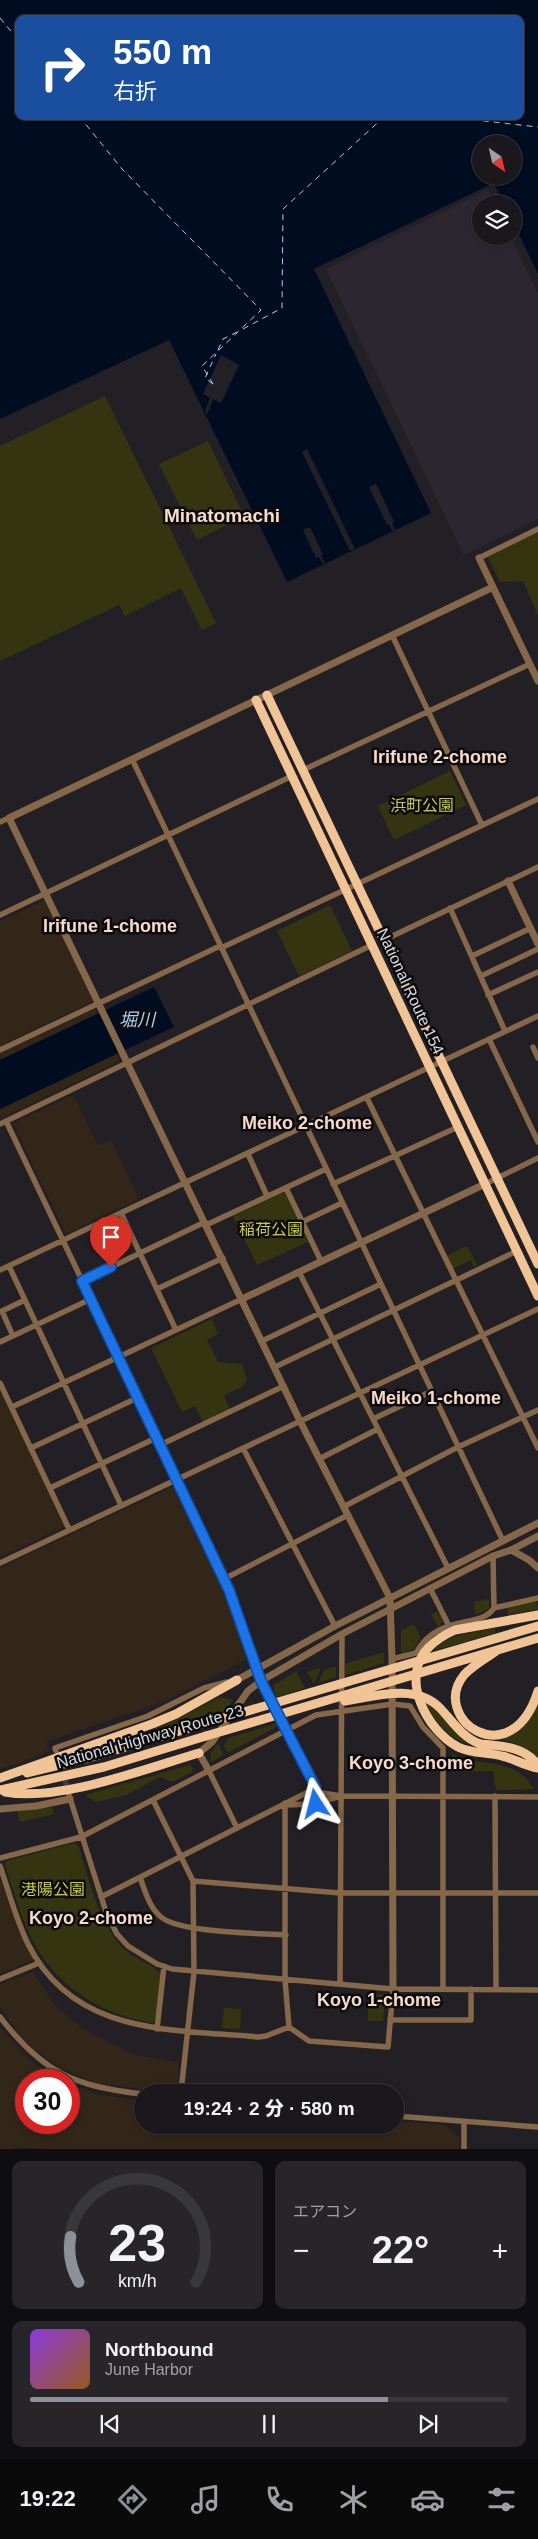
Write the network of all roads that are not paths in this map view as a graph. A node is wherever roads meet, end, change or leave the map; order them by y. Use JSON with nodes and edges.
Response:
{"nodes":[{"id":1,"x":538,"y":529,"type":"edge"},
{"id":2,"x":479,"y":558,"type":"joint"},
{"id":3,"x":493,"y":587,"type":"junction"},
{"id":4,"x":392,"y":635,"type":"junction"},
{"id":5,"x":530,"y":664,"type":"junction"},
{"id":6,"x":538,"y":680,"type":"edge"},
{"id":7,"x":267,"y":695,"type":"junction"},
{"id":8,"x":256,"y":700,"type":"junction"},
{"id":9,"x":428,"y":711,"type":"junction"},
{"id":10,"x":132,"y":759,"type":"junction"},
{"id":11,"x":303,"y":770,"type":"junction"},
{"id":12,"x":292,"y":776,"type":"junction"},
{"id":13,"x":538,"y":799,"type":"edge"},
{"id":14,"x":9,"y":818,"type":"junction"},
{"id":15,"x":0,"y":822,"type":"edge"},
{"id":16,"x":482,"y":825,"type":"junction"},
{"id":17,"x":168,"y":835,"type":"junction"},
{"id":18,"x":538,"y":867,"type":"edge"},
{"id":19,"x":508,"y":881,"type":"junction"},
{"id":20,"x":358,"y":885,"type":"junction"},
{"id":21,"x":346,"y":889,"type":"junction"},
{"id":22,"x":46,"y":893,"type":"junction"},
{"id":23,"x":450,"y":908,"type":"junction"},
{"id":24,"x":0,"y":915,"type":"edge"},
{"id":25,"x":530,"y":928,"type":"junction"},
{"id":26,"x":384,"y":940,"type":"junction"},
{"id":27,"x":538,"y":944,"type":"edge"},
{"id":28,"x":372,"y":945,"type":"junction"},
{"id":29,"x":221,"y":947,"type":"junction"},
{"id":30,"x":538,"y":949,"type":"edge"},
{"id":31,"x":472,"y":956,"type":"junction"},
{"id":32,"x":538,"y":972,"type":"edge"},
{"id":33,"x":481,"y":976,"type":"junction"},
{"id":34,"x":488,"y":995,"type":"junction"},
{"id":35,"x":248,"y":1004,"type":"junction"},
{"id":36,"x":101,"y":1006,"type":"junction"},
{"id":37,"x":538,"y":1016,"type":"edge"},
{"id":38,"x":505,"y":1031,"type":"junction"},
{"id":39,"x":489,"y":1039,"type":"junction"},
{"id":40,"x":533,"y":1047,"type":"dead end"},
{"id":41,"x":0,"y":1050,"type":"edge"},
{"id":42,"x":538,"y":1058,"type":"edge"},
{"id":43,"x":441,"y":1061,"type":"junction"},
{"id":44,"x":129,"y":1063,"type":"junction"},
{"id":45,"x":430,"y":1067,"type":"junction"},
{"id":46,"x":367,"y":1098,"type":"junction"},
{"id":47,"x":3,"y":1122,"type":"edge"},
{"id":48,"x":306,"y":1126,"type":"junction"},
{"id":49,"x":458,"y":1127,"type":"junction"},
{"id":50,"x":538,"y":1142,"type":"edge"},
{"id":51,"x":248,"y":1154,"type":"junction"},
{"id":52,"x":395,"y":1156,"type":"junction"},
{"id":53,"x":538,"y":1158,"type":"edge"},
{"id":54,"x":326,"y":1168,"type":"junction"},
{"id":55,"x":497,"y":1178,"type":"junction"},
{"id":56,"x":186,"y":1183,"type":"junction"},
{"id":57,"x":334,"y":1184,"type":"junction"},
{"id":58,"x":485,"y":1184,"type":"junction"},
{"id":59,"x":286,"y":1188,"type":"junction"},
{"id":60,"x":267,"y":1196,"type":"junction"},
{"id":61,"x":342,"y":1203,"type":"junction"},
{"id":62,"x":122,"y":1213,"type":"junction"},
{"id":63,"x":424,"y":1213,"type":"junction"},
{"id":64,"x":302,"y":1222,"type":"junction"},
{"id":65,"x":206,"y":1224,"type":"junction"},
{"id":66,"x":63,"y":1241,"type":"junction"},
{"id":67,"x":361,"y":1242,"type":"junction"},
{"id":68,"x":517,"y":1251,"type":"junction"},
{"id":69,"x":140,"y":1253,"type":"junction"},
{"id":70,"x":222,"y":1258,"type":"junction"},
{"id":71,"x":321,"y":1261,"type":"junction"},
{"id":72,"x":538,"y":1264,"type":"edge"},
{"id":73,"x":9,"y":1266,"type":"junction"},
{"id":74,"x":0,"y":1270,"type":"edge"},
{"id":75,"x":299,"y":1272,"type":"junction"},
{"id":76,"x":456,"y":1280,"type":"junction"},
{"id":77,"x":82,"y":1281,"type":"junction"},
{"id":78,"x":381,"y":1284,"type":"junction"},
{"id":79,"x":157,"y":1289,"type":"junction"},
{"id":80,"x":538,"y":1296,"type":"edge"},
{"id":81,"x":242,"y":1299,"type":"junction"},
{"id":82,"x":25,"y":1300,"type":"junction"},
{"id":83,"x":91,"y":1300,"type":"junction"},
{"id":84,"x":538,"y":1309,"type":"edge"},
{"id":85,"x":393,"y":1310,"type":"junction"},
{"id":86,"x":320,"y":1313,"type":"junction"},
{"id":87,"x":37,"y":1325,"type":"junction"},
{"id":88,"x":176,"y":1330,"type":"junction"},
{"id":89,"x":483,"y":1335,"type":"junction"},
{"id":90,"x":13,"y":1336,"type":"junction"},
{"id":91,"x":333,"y":1339,"type":"junction"},
{"id":92,"x":262,"y":1341,"type":"junction"},
{"id":93,"x":0,"y":1342,"type":"edge"},
{"id":94,"x":118,"y":1357,"type":"junction"},
{"id":95,"x":419,"y":1365,"type":"junction"},
{"id":96,"x":274,"y":1367,"type":"junction"},
{"id":97,"x":0,"y":1382,"type":"edge"},
{"id":98,"x":64,"y":1383,"type":"junction"},
{"id":99,"x":284,"y":1386,"type":"junction"},
{"id":100,"x":432,"y":1391,"type":"junction"},
{"id":101,"x":360,"y":1393,"type":"junction"},
{"id":102,"x":137,"y":1398,"type":"junction"},
{"id":103,"x":12,"y":1408,"type":"junction"},
{"id":104,"x":538,"y":1410,"type":"edge"},
{"id":105,"x":523,"y":1417,"type":"junction"},
{"id":106,"x":373,"y":1419,"type":"junction"},
{"id":107,"x":300,"y":1421,"type":"junction"},
{"id":108,"x":83,"y":1424,"type":"junction"},
{"id":109,"x":378,"y":1429,"type":"junction"},
{"id":110,"x":156,"y":1438,"type":"junction"},
{"id":111,"x":160,"y":1445,"type":"junction"},
{"id":112,"x":31,"y":1448,"type":"junction"},
{"id":113,"x":243,"y":1448,"type":"junction"},
{"id":114,"x":458,"y":1448,"type":"junction"},
{"id":115,"x":538,"y":1448,"type":"edge"},
{"id":116,"x":319,"y":1459,"type":"junction"},
{"id":117,"x":102,"y":1464,"type":"junction"},
{"id":118,"x":402,"y":1477,"type":"junction"},
{"id":119,"x":176,"y":1480,"type":"junction"},
{"id":120,"x":50,"y":1488,"type":"junction"},
{"id":121,"x":121,"y":1505,"type":"junction"},
{"id":122,"x":343,"y":1507,"type":"junction"},
{"id":123,"x":348,"y":1515,"type":"junction"},
{"id":124,"x":538,"y":1524,"type":"edge"},
{"id":125,"x":69,"y":1529,"type":"junction"},
{"id":126,"x":538,"y":1536,"type":"edge"},
{"id":127,"x":503,"y":1541,"type":"junction"},
{"id":128,"x":293,"y":1544,"type":"junction"},
{"id":129,"x":511,"y":1550,"type":"junction"},
{"id":130,"x":493,"y":1556,"type":"junction"},
{"id":131,"x":0,"y":1563,"type":"edge"},
{"id":132,"x":448,"y":1568,"type":"junction"},
{"id":133,"x":538,"y":1568,"type":"edge"},
{"id":134,"x":224,"y":1579,"type":"junction"},
{"id":135,"x":430,"y":1588,"type":"junction"},
{"id":136,"x":390,"y":1598,"type":"junction"},
{"id":137,"x":538,"y":1598,"type":"edge"},
{"id":138,"x":391,"y":1608,"type":"junction"},
{"id":139,"x":494,"y":1608,"type":"junction"},
{"id":140,"x":538,"y":1614,"type":"edge"},
{"id":141,"x":448,"y":1624,"type":"junction"},
{"id":142,"x":335,"y":1626,"type":"junction"},
{"id":143,"x":538,"y":1626,"type":"edge"},
{"id":144,"x":342,"y":1634,"type":"junction"},
{"id":145,"x":538,"y":1638,"type":"edge"},
{"id":146,"x":502,"y":1648,"type":"junction"},
{"id":147,"x":392,"y":1659,"type":"junction"},
{"id":148,"x":256,"y":1669,"type":"junction"},
{"id":149,"x":238,"y":1680,"type":"junction"},
{"id":150,"x":261,"y":1681,"type":"junction"},
{"id":151,"x":538,"y":1692,"type":"edge"},
{"id":152,"x":393,"y":1704,"type":"junction"},
{"id":153,"x":311,"y":1706,"type":"junction"},
{"id":154,"x":341,"y":1711,"type":"junction"},
{"id":155,"x":287,"y":1731,"type":"junction"},
{"id":156,"x":56,"y":1751,"type":"dead end"},
{"id":157,"x":199,"y":1753,"type":"junction"},
{"id":158,"x":538,"y":1767,"type":"edge"},
{"id":159,"x":208,"y":1771,"type":"junction"},
{"id":160,"x":0,"y":1778,"type":"edge"},
{"id":161,"x":316,"y":1790,"type":"junction"},
{"id":162,"x":0,"y":1791,"type":"edge"},
{"id":163,"x":341,"y":1796,"type":"junction"},
{"id":164,"x":495,"y":1796,"type":"junction"},
{"id":165,"x":538,"y":1796,"type":"edge"},
{"id":166,"x":70,"y":1797,"type":"joint"},
{"id":167,"x":392,"y":1797,"type":"junction"},
{"id":168,"x":444,"y":1797,"type":"junction"},
{"id":169,"x":153,"y":1800,"type":"junction"},
{"id":170,"x":285,"y":1804,"type":"junction"},
{"id":171,"x":316,"y":1804,"type":"junction"},
{"id":172,"x":0,"y":1809,"type":"edge"},
{"id":173,"x":237,"y":1828,"type":"junction"},
{"id":174,"x":81,"y":1837,"type":"junction"},
{"id":175,"x":181,"y":1856,"type":"junction"},
{"id":176,"x":0,"y":1858,"type":"edge"},
{"id":177,"x":0,"y":1866,"type":"edge"},
{"id":178,"x":140,"y":1877,"type":"junction"},
{"id":179,"x":193,"y":1880,"type":"junction"},
{"id":180,"x":285,"y":1889,"type":"junction"},
{"id":181,"x":340,"y":1893,"type":"junction"},
{"id":182,"x":392,"y":1893,"type":"junction"},
{"id":183,"x":443,"y":1893,"type":"junction"},
{"id":184,"x":495,"y":1893,"type":"junction"},
{"id":185,"x":538,"y":1893,"type":"edge"},
{"id":186,"x":101,"y":1897,"type":"junction"},
{"id":187,"x":193,"y":1928,"type":"junction"},
{"id":188,"x":286,"y":1935,"type":"junction"},
{"id":189,"x":39,"y":1963,"type":"junction"},
{"id":190,"x":164,"y":1966,"type":"junction"},
{"id":191,"x":194,"y":1972,"type":"junction"},
{"id":192,"x":0,"y":1979,"type":"edge"},
{"id":193,"x":285,"y":1980,"type":"junction"},
{"id":194,"x":340,"y":1984,"type":"junction"},
{"id":195,"x":393,"y":1989,"type":"junction"},
{"id":196,"x":443,"y":1989,"type":"junction"},
{"id":197,"x":471,"y":1989,"type":"junction"},
{"id":198,"x":496,"y":1989,"type":"junction"},
{"id":199,"x":538,"y":1990,"type":"edge"},
{"id":200,"x":0,"y":2017,"type":"edge"},
{"id":201,"x":390,"y":2020,"type":"junction"},
{"id":202,"x":289,"y":2027,"type":"junction"},
{"id":203,"x":157,"y":2029,"type":"junction"},
{"id":204,"x":188,"y":2030,"type":"junction"},
{"id":205,"x":182,"y":2084,"type":"edge"},
{"id":206,"x":134,"y":2093,"type":"edge"},
{"id":207,"x":404,"y":2117,"type":"edge"},
{"id":208,"x":464,"y":2122,"type":"junction"},
{"id":209,"x":538,"y":2127,"type":"edge"},
{"id":210,"x":464,"y":2149,"type":"edge"}],
"edges":[{"from":1,"to":2,"type":"street"},
{"from":2,"to":3,"type":"street"},
{"from":3,"to":4,"type":"street"},
{"from":3,"to":5,"type":"street"},
{"from":4,"to":7,"type":"street"},
{"from":4,"to":9,"type":"street"},
{"from":5,"to":6,"type":"street"},
{"from":5,"to":9,"type":"street"},
{"from":7,"to":8,"type":"street"},
{"from":7,"to":11,"type":"highway","name":"National Route 154"},
{"from":8,"to":10,"type":"street"},
{"from":8,"to":12,"type":"highway","name":"National Route 154"},
{"from":9,"to":11,"type":"street"},
{"from":9,"to":16,"type":"street"},
{"from":10,"to":14,"type":"street"},
{"from":10,"to":17,"type":"street"},
{"from":11,"to":20,"type":"highway","name":"National Route 154"},
{"from":12,"to":17,"type":"street"},
{"from":12,"to":21,"type":"highway","name":"National Route 154"},
{"from":13,"to":16,"type":"street"},
{"from":14,"to":15,"type":"street"},
{"from":14,"to":22,"type":"street"},
{"from":16,"to":20,"type":"street"},
{"from":17,"to":22,"type":"street"},
{"from":17,"to":29,"type":"street"},
{"from":18,"to":19,"type":"street"},
{"from":19,"to":23,"type":"street"},
{"from":19,"to":25,"type":"street"},
{"from":20,"to":21,"type":"street"},
{"from":20,"to":26,"type":"highway","name":"National Route 154"},
{"from":21,"to":28,"type":"highway","name":"National Route 154"},
{"from":21,"to":29,"type":"street"},
{"from":22,"to":24,"type":"street"},
{"from":22,"to":36,"type":"street"},
{"from":23,"to":26,"type":"street"},
{"from":23,"to":31,"type":"street"},
{"from":25,"to":27,"type":"street"},
{"from":25,"to":31,"type":"street"},
{"from":26,"to":43,"type":"highway","name":"National Route 154"},
{"from":28,"to":35,"type":"street"},
{"from":28,"to":45,"type":"highway","name":"National Route 154"},
{"from":29,"to":35,"type":"street"},
{"from":29,"to":36,"type":"street"},
{"from":30,"to":33,"type":"street"},
{"from":31,"to":33,"type":"street"},
{"from":32,"to":34,"type":"street"},
{"from":33,"to":34,"type":"street"},
{"from":34,"to":38,"type":"street"},
{"from":35,"to":44,"type":"street"},
{"from":35,"to":48,"type":"street"},
{"from":36,"to":41,"type":"street"},
{"from":36,"to":44,"type":"street"},
{"from":37,"to":38,"type":"street"},
{"from":38,"to":39,"type":"street"},
{"from":39,"to":43,"type":"street"},
{"from":39,"to":50,"type":"street"},
{"from":40,"to":42,"type":"street"},
{"from":43,"to":45,"type":"street"},
{"from":43,"to":55,"type":"highway","name":"National Route 154"},
{"from":44,"to":47,"type":"street"},
{"from":44,"to":56,"type":"street"},
{"from":45,"to":46,"type":"street"},
{"from":45,"to":49,"type":"highway","name":"National Route 154"},
{"from":46,"to":48,"type":"street"},
{"from":46,"to":52,"type":"street"},
{"from":47,"to":66,"type":"street"},
{"from":48,"to":51,"type":"street"},
{"from":48,"to":54,"type":"street"},
{"from":49,"to":52,"type":"street"},
{"from":49,"to":58,"type":"highway","name":"National Route 154"},
{"from":51,"to":56,"type":"street"},
{"from":51,"to":60,"type":"street"},
{"from":52,"to":57,"type":"street"},
{"from":52,"to":63,"type":"street"},
{"from":53,"to":55,"type":"street"},
{"from":54,"to":57,"type":"street"},
{"from":54,"to":59,"type":"street"},
{"from":55,"to":58,"type":"street"},
{"from":55,"to":72,"type":"highway","name":"National Route 154"},
{"from":56,"to":62,"type":"street"},
{"from":56,"to":65,"type":"street"},
{"from":57,"to":61,"type":"street"},
{"from":58,"to":63,"type":"street"},
{"from":58,"to":68,"type":"highway","name":"National Route 154"},
{"from":59,"to":60,"type":"street"},
{"from":59,"to":64,"type":"street"},
{"from":60,"to":65,"type":"street"},
{"from":61,"to":64,"type":"street"},
{"from":61,"to":67,"type":"street"},
{"from":62,"to":66,"type":"street"},
{"from":62,"to":69,"type":"street"},
{"from":63,"to":67,"type":"street"},
{"from":63,"to":76,"type":"street"},
{"from":64,"to":71,"type":"street"},
{"from":65,"to":69,"type":"street"},
{"from":65,"to":70,"type":"street"},
{"from":66,"to":73,"type":"street"},
{"from":66,"to":77,"type":"street"},
{"from":67,"to":71,"type":"street"},
{"from":67,"to":78,"type":"street"},
{"from":68,"to":76,"type":"street"},
{"from":68,"to":80,"type":"highway","name":"National Route 154"},
{"from":69,"to":77,"type":"street"},
{"from":69,"to":79,"type":"street"},
{"from":70,"to":79,"type":"street"},
{"from":70,"to":81,"type":"street"},
{"from":71,"to":75,"type":"street"},
{"from":73,"to":74,"type":"street"},
{"from":73,"to":82,"type":"street"},
{"from":75,"to":81,"type":"street"},
{"from":75,"to":86,"type":"street"},
{"from":76,"to":85,"type":"street"},
{"from":76,"to":89,"type":"street"},
{"from":77,"to":83,"type":"street"},
{"from":78,"to":85,"type":"street"},
{"from":78,"to":86,"type":"street"},
{"from":79,"to":88,"type":"street"},
{"from":81,"to":88,"type":"street"},
{"from":81,"to":92,"type":"street"},
{"from":82,"to":87,"type":"street"},
{"from":82,"to":90,"type":"street"},
{"from":83,"to":87,"type":"street"},
{"from":83,"to":94,"type":"street"},
{"from":84,"to":89,"type":"street"},
{"from":85,"to":91,"type":"street"},
{"from":85,"to":95,"type":"street"},
{"from":86,"to":91,"type":"street"},
{"from":86,"to":92,"type":"street"},
{"from":87,"to":90,"type":"street"},
{"from":87,"to":98,"type":"street"},
{"from":88,"to":94,"type":"street"},
{"from":89,"to":95,"type":"street"},
{"from":89,"to":105,"type":"street"},
{"from":90,"to":93,"type":"street"},
{"from":91,"to":96,"type":"street"},
{"from":91,"to":101,"type":"street"},
{"from":92,"to":96,"type":"street"},
{"from":94,"to":98,"type":"street"},
{"from":94,"to":102,"type":"street"},
{"from":95,"to":100,"type":"street"},
{"from":95,"to":101,"type":"street"},
{"from":96,"to":99,"type":"street"},
{"from":97,"to":103,"type":"street"},
{"from":98,"to":103,"type":"street"},
{"from":98,"to":108,"type":"street"},
{"from":99,"to":107,"type":"street"},
{"from":99,"to":111,"type":"street"},
{"from":100,"to":106,"type":"street"},
{"from":100,"to":114,"type":"street"},
{"from":101,"to":106,"type":"street"},
{"from":101,"to":107,"type":"street"},
{"from":102,"to":108,"type":"street"},
{"from":102,"to":110,"type":"street"},
{"from":103,"to":112,"type":"street"},
{"from":104,"to":105,"type":"street"},
{"from":105,"to":114,"type":"street"},
{"from":105,"to":115,"type":"street"},
{"from":106,"to":109,"type":"street"},
{"from":107,"to":113,"type":"street"},
{"from":107,"to":116,"type":"street"},
{"from":108,"to":112,"type":"street"},
{"from":108,"to":117,"type":"street"},
{"from":109,"to":116,"type":"street"},
{"from":109,"to":118,"type":"street"},
{"from":110,"to":111,"type":"street"},
{"from":110,"to":117,"type":"street"},
{"from":111,"to":119,"type":"street"},
{"from":112,"to":120,"type":"street"},
{"from":113,"to":119,"type":"street"},
{"from":113,"to":128,"type":"street"},
{"from":114,"to":118,"type":"street"},
{"from":114,"to":127,"type":"street"},
{"from":116,"to":122,"type":"street"},
{"from":117,"to":120,"type":"street"},
{"from":117,"to":121,"type":"street"},
{"from":118,"to":122,"type":"street"},
{"from":118,"to":132,"type":"street"},
{"from":119,"to":121,"type":"street"},
{"from":119,"to":134,"type":"street"},
{"from":120,"to":125,"type":"street"},
{"from":121,"to":125,"type":"street"},
{"from":122,"to":123,"type":"street"},
{"from":123,"to":128,"type":"street"},
{"from":123,"to":136,"type":"street"},
{"from":124,"to":127,"type":"street"},
{"from":125,"to":131,"type":"street"},
{"from":126,"to":129,"type":"street"},
{"from":127,"to":132,"type":"street"},
{"from":128,"to":134,"type":"street"},
{"from":128,"to":142,"type":"street"},
{"from":129,"to":130,"type":"street"},
{"from":129,"to":133,"type":"street"},
{"from":130,"to":135,"type":"street"},
{"from":130,"to":139,"type":"street"},
{"from":132,"to":136,"type":"street"},
{"from":134,"to":148,"type":"street"},
{"from":135,"to":138,"type":"street"},
{"from":135,"to":141,"type":"street"},
{"from":136,"to":138,"type":"street"},
{"from":136,"to":142,"type":"street"},
{"from":137,"to":139,"type":"street"},
{"from":138,"to":144,"type":"street"},
{"from":138,"to":147,"type":"street"},
{"from":139,"to":141,"type":"street"},
{"from":140,"to":158,"type":"highway"},
{"from":141,"to":147,"type":"street"},
{"from":142,"to":148,"type":"street"},
{"from":143,"to":160,"type":"highway","name":"National Highway Route 23","bridge":true},
{"from":144,"to":150,"type":"street"},
{"from":144,"to":154,"type":"street"},
{"from":145,"to":146,"type":"highway","name":"National Highway Route 23","bridge":true},
{"from":146,"to":151,"type":"highway","bridge":true},
{"from":146,"to":153,"type":"highway","name":"National Highway Route 23","bridge":true},
{"from":147,"to":152,"type":"street"},
{"from":148,"to":149,"type":"street"},
{"from":148,"to":150,"type":"street"},
{"from":149,"to":156,"type":"street"},
{"from":149,"to":160,"type":"highway"},
{"from":150,"to":155,"type":"street"},
{"from":150,"to":157,"type":"street"},
{"from":152,"to":154,"type":"street"},
{"from":152,"to":167,"type":"street"},
{"from":152,"to":168,"type":"street"},
{"from":153,"to":158,"type":"highway","bridge":true},
{"from":153,"to":162,"type":"highway","name":"National Highway Route 23","bridge":true},
{"from":154,"to":155,"type":"street"},
{"from":154,"to":163,"type":"street"},
{"from":155,"to":159,"type":"street"},
{"from":155,"to":161,"type":"street"},
{"from":157,"to":159,"type":"street"},
{"from":157,"to":162,"type":"highway"},
{"from":159,"to":169,"type":"street"},
{"from":159,"to":173,"type":"street"},
{"from":161,"to":163,"type":"street"},
{"from":161,"to":170,"type":"street"},
{"from":161,"to":171,"type":"street"},
{"from":163,"to":167,"type":"street"},
{"from":163,"to":171,"type":"street"},
{"from":163,"to":181,"type":"street"},
{"from":164,"to":165,"type":"street"},
{"from":164,"to":168,"type":"street"},
{"from":164,"to":184,"type":"street"},
{"from":166,"to":172,"type":"street"},
{"from":166,"to":174,"type":"street"},
{"from":167,"to":168,"type":"street"},
{"from":167,"to":182,"type":"street"},
{"from":168,"to":183,"type":"street"},
{"from":169,"to":174,"type":"street"},
{"from":169,"to":175,"type":"street"},
{"from":170,"to":171,"type":"street"},
{"from":170,"to":173,"type":"street"},
{"from":170,"to":180,"type":"street"},
{"from":173,"to":175,"type":"street"},
{"from":174,"to":176,"type":"street"},
{"from":174,"to":186,"type":"street"},
{"from":175,"to":178,"type":"street"},
{"from":175,"to":179,"type":"street"},
{"from":177,"to":189,"type":"street"},
{"from":178,"to":186,"type":"street"},
{"from":178,"to":187,"type":"street"},
{"from":179,"to":180,"type":"street"},
{"from":179,"to":187,"type":"street"},
{"from":180,"to":181,"type":"street"},
{"from":180,"to":188,"type":"street"},
{"from":181,"to":182,"type":"street"},
{"from":181,"to":194,"type":"street"},
{"from":182,"to":183,"type":"street"},
{"from":182,"to":195,"type":"street"},
{"from":183,"to":184,"type":"street"},
{"from":183,"to":196,"type":"street"},
{"from":184,"to":185,"type":"street"},
{"from":184,"to":198,"type":"street"},
{"from":186,"to":190,"type":"street"},
{"from":187,"to":188,"type":"street"},
{"from":187,"to":191,"type":"street"},
{"from":188,"to":193,"type":"street"},
{"from":189,"to":192,"type":"street"},
{"from":189,"to":203,"type":"street"},
{"from":190,"to":191,"type":"street"},
{"from":190,"to":203,"type":"street"},
{"from":191,"to":193,"type":"street"},
{"from":191,"to":204,"type":"street"},
{"from":193,"to":194,"type":"street"},
{"from":193,"to":202,"type":"street"},
{"from":194,"to":195,"type":"street"},
{"from":195,"to":196,"type":"street"},
{"from":195,"to":201,"type":"street"},
{"from":196,"to":197,"type":"street"},
{"from":197,"to":198,"type":"street"},
{"from":197,"to":201,"type":"street"},
{"from":198,"to":199,"type":"street"},
{"from":200,"to":206,"type":"street"},
{"from":201,"to":202,"type":"street"},
{"from":202,"to":204,"type":"street"},
{"from":203,"to":204,"type":"street"},
{"from":204,"to":205,"type":"street"},
{"from":207,"to":208,"type":"street"},
{"from":208,"to":209,"type":"street"},
{"from":208,"to":210,"type":"street"}]}
